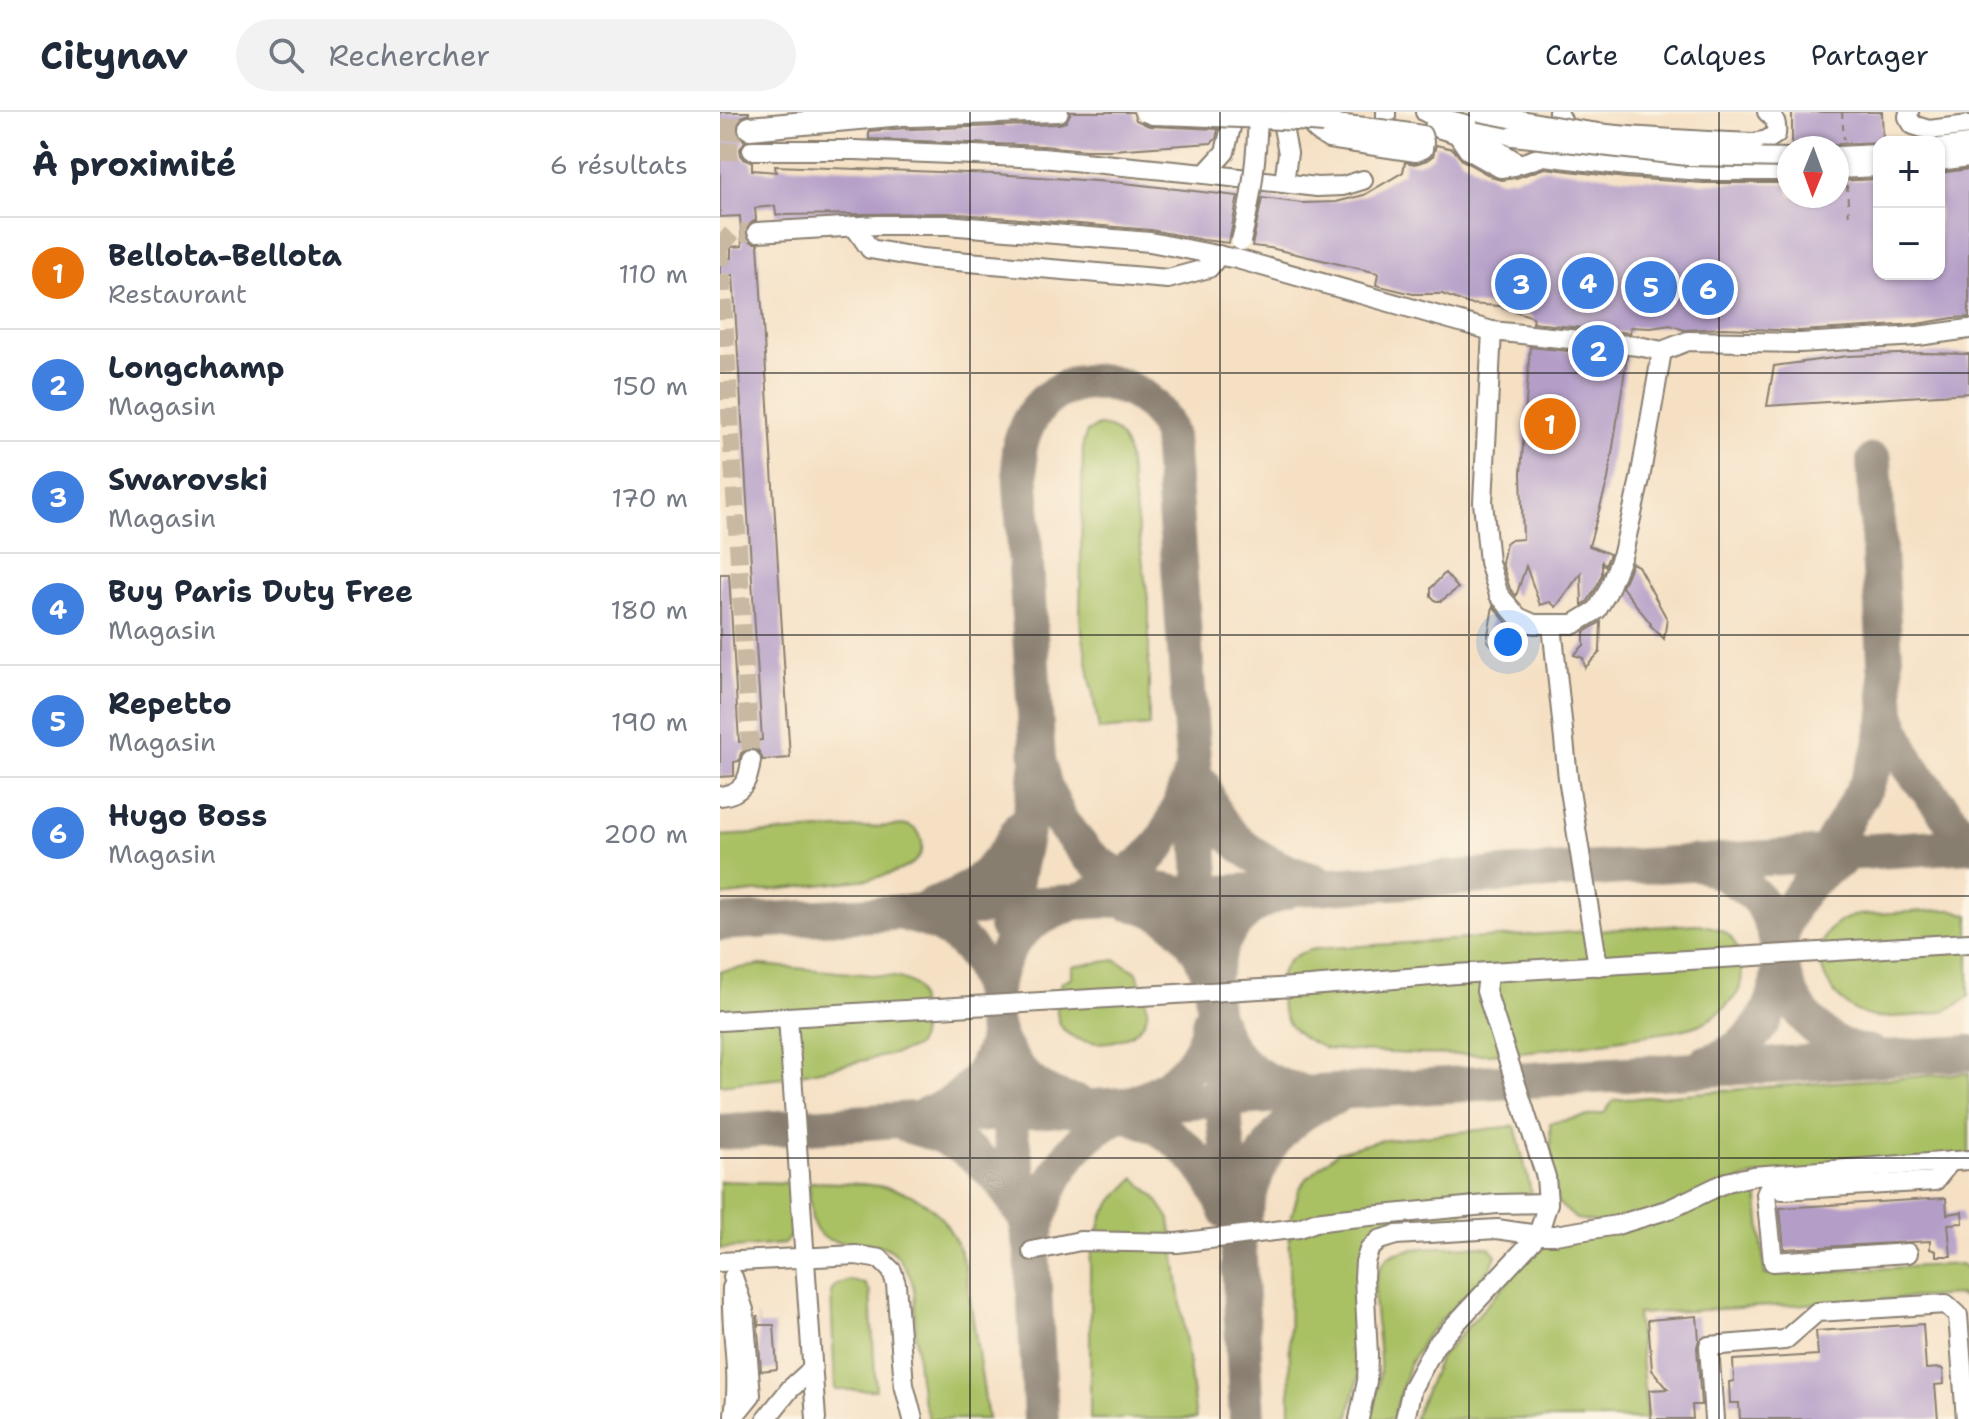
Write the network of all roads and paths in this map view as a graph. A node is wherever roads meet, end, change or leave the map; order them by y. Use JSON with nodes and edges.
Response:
{"nodes":[{"id":1,"x":924,"y":112,"type":"edge"},
{"id":2,"x":1059,"y":112,"type":"edge"},
{"id":3,"x":1145,"y":112,"type":"edge"},
{"id":4,"x":1231,"y":112,"type":"edge"},
{"id":5,"x":1258,"y":112,"type":"edge"},
{"id":6,"x":1280,"y":112,"type":"edge"},
{"id":7,"x":1307,"y":112,"type":"edge"},
{"id":8,"x":1479,"y":112,"type":"edge"},
{"id":9,"x":1767,"y":112,"type":"edge"},
{"id":10,"x":1909,"y":112,"type":"edge"},
{"id":11,"x":860,"y":119,"type":"junction"},
{"id":12,"x":1430,"y":120,"type":"edge"},
{"id":13,"x":1969,"y":125,"type":"edge"},
{"id":14,"x":751,"y":139,"type":"joint"},
{"id":15,"x":1969,"y":144,"type":"edge"},
{"id":16,"x":1945,"y":147,"type":"edge"},
{"id":17,"x":1873,"y":154,"type":"edge"},
{"id":18,"x":1849,"y":155,"type":"edge"},
{"id":19,"x":1969,"y":157,"type":"edge"},
{"id":20,"x":1777,"y":158,"type":"edge"},
{"id":21,"x":1945,"y":160,"type":"edge"},
{"id":22,"x":1873,"y":168,"type":"edge"},
{"id":23,"x":1777,"y":171,"type":"edge"},
{"id":24,"x":1849,"y":173,"type":"edge"},
{"id":25,"x":1205,"y":174,"type":"junction"},
{"id":26,"x":1363,"y":180,"type":"dead end"},
{"id":27,"x":1284,"y":183,"type":"junction"},
{"id":28,"x":1847,"y":208,"type":"edge"},
{"id":29,"x":1849,"y":220,"type":"dead end"},
{"id":30,"x":854,"y":226,"type":"junction"},
{"id":31,"x":757,"y":232,"type":"tunnel mouth"},
{"id":32,"x":1233,"y":252,"type":"junction"},
{"id":33,"x":1969,"y":329,"type":"edge"},
{"id":34,"x":1492,"y":331,"type":"junction"},
{"id":35,"x":1662,"y":351,"type":"junction"},
{"id":36,"x":1552,"y":625,"type":"junction"},
{"id":37,"x":751,"y":760,"type":"tunnel mouth"},
{"id":38,"x":720,"y":796,"type":"edge"},
{"id":39,"x":1969,"y":943,"type":"edge"},
{"id":40,"x":1598,"y":966,"type":"junction"},
{"id":41,"x":1496,"y":972,"type":"junction"},
{"id":42,"x":788,"y":1017,"type":"junction"},
{"id":43,"x":720,"y":1021,"type":"edge"},
{"id":44,"x":1960,"y":1160,"type":"edge"},
{"id":45,"x":1773,"y":1182,"type":"junction"},
{"id":46,"x":1548,"y":1203,"type":"junction"},
{"id":47,"x":1538,"y":1235,"type":"junction"},
{"id":48,"x":1032,"y":1251,"type":"dead end"},
{"id":49,"x":1908,"y":1253,"type":"dead end"},
{"id":50,"x":805,"y":1258,"type":"junction"},
{"id":51,"x":728,"y":1267,"type":"edge"},
{"id":52,"x":720,"y":1310,"type":"edge"},
{"id":53,"x":720,"y":1320,"type":"edge"},
{"id":54,"x":811,"y":1370,"type":"junction"},
{"id":55,"x":731,"y":1418,"type":"edge"},
{"id":56,"x":766,"y":1419,"type":"edge"},
{"id":57,"x":816,"y":1419,"type":"edge"},
{"id":58,"x":913,"y":1419,"type":"edge"},
{"id":59,"x":1359,"y":1419,"type":"edge"},
{"id":60,"x":1405,"y":1419,"type":"edge"},
{"id":61,"x":1714,"y":1419,"type":"edge"},
{"id":62,"x":1966,"y":1419,"type":"edge"}],
"edges":[{"from":1,"to":11,"type":"main road"},
{"from":2,"to":11,"type":"lane"},
{"from":3,"to":7,"type":"lane","bridge":true},
{"from":4,"to":12,"type":"lane","bridge":true},
{"from":4,"to":25,"type":"lane"},
{"from":5,"to":32,"type":"lane","bridge":true},
{"from":6,"to":27,"type":"lane"},
{"from":8,"to":9,"type":"lane","bridge":true},
{"from":10,"to":13,"type":"lane"},
{"from":11,"to":14,"type":"main road"},
{"from":12,"to":20,"type":"lane","bridge":true},
{"from":12,"to":23,"type":"lane"},
{"from":14,"to":25,"type":"lane"},
{"from":15,"to":16,"type":"lane"},
{"from":17,"to":18,"type":"lane","bridge":true},
{"from":19,"to":21,"type":"lane"},
{"from":22,"to":24,"type":"lane","bridge":true},
{"from":25,"to":27,"type":"lane"},
{"from":26,"to":27,"type":"lane"},
{"from":28,"to":29,"type":"path"},
{"from":30,"to":31,"type":"lane"},
{"from":30,"to":32,"type":"lane"},
{"from":30,"to":32,"type":"lane"},
{"from":32,"to":34,"type":"lane"},
{"from":33,"to":35,"type":"lane"},
{"from":34,"to":35,"type":"lane"},
{"from":34,"to":36,"type":"lane"},
{"from":35,"to":36,"type":"lane"},
{"from":36,"to":40,"type":"lane"},
{"from":37,"to":38,"type":"lane"},
{"from":39,"to":40,"type":"lane"},
{"from":40,"to":41,"type":"lane"},
{"from":41,"to":42,"type":"lane"},
{"from":41,"to":46,"type":"lane"},
{"from":42,"to":43,"type":"lane"},
{"from":42,"to":50,"type":"lane"},
{"from":44,"to":45,"type":"lane"},
{"from":45,"to":47,"type":"lane"},
{"from":45,"to":49,"type":"lane"},
{"from":46,"to":47,"type":"lane"},
{"from":46,"to":48,"type":"lane"},
{"from":47,"to":59,"type":"lane"},
{"from":47,"to":60,"type":"lane"},
{"from":50,"to":51,"type":"lane"},
{"from":50,"to":54,"type":"lane"},
{"from":50,"to":58,"type":"lane"},
{"from":51,"to":52,"type":"lane"},
{"from":51,"to":55,"type":"lane"},
{"from":53,"to":55,"type":"lane"},
{"from":54,"to":56,"type":"lane"},
{"from":54,"to":57,"type":"lane"},
{"from":61,"to":62,"type":"lane"}]}
